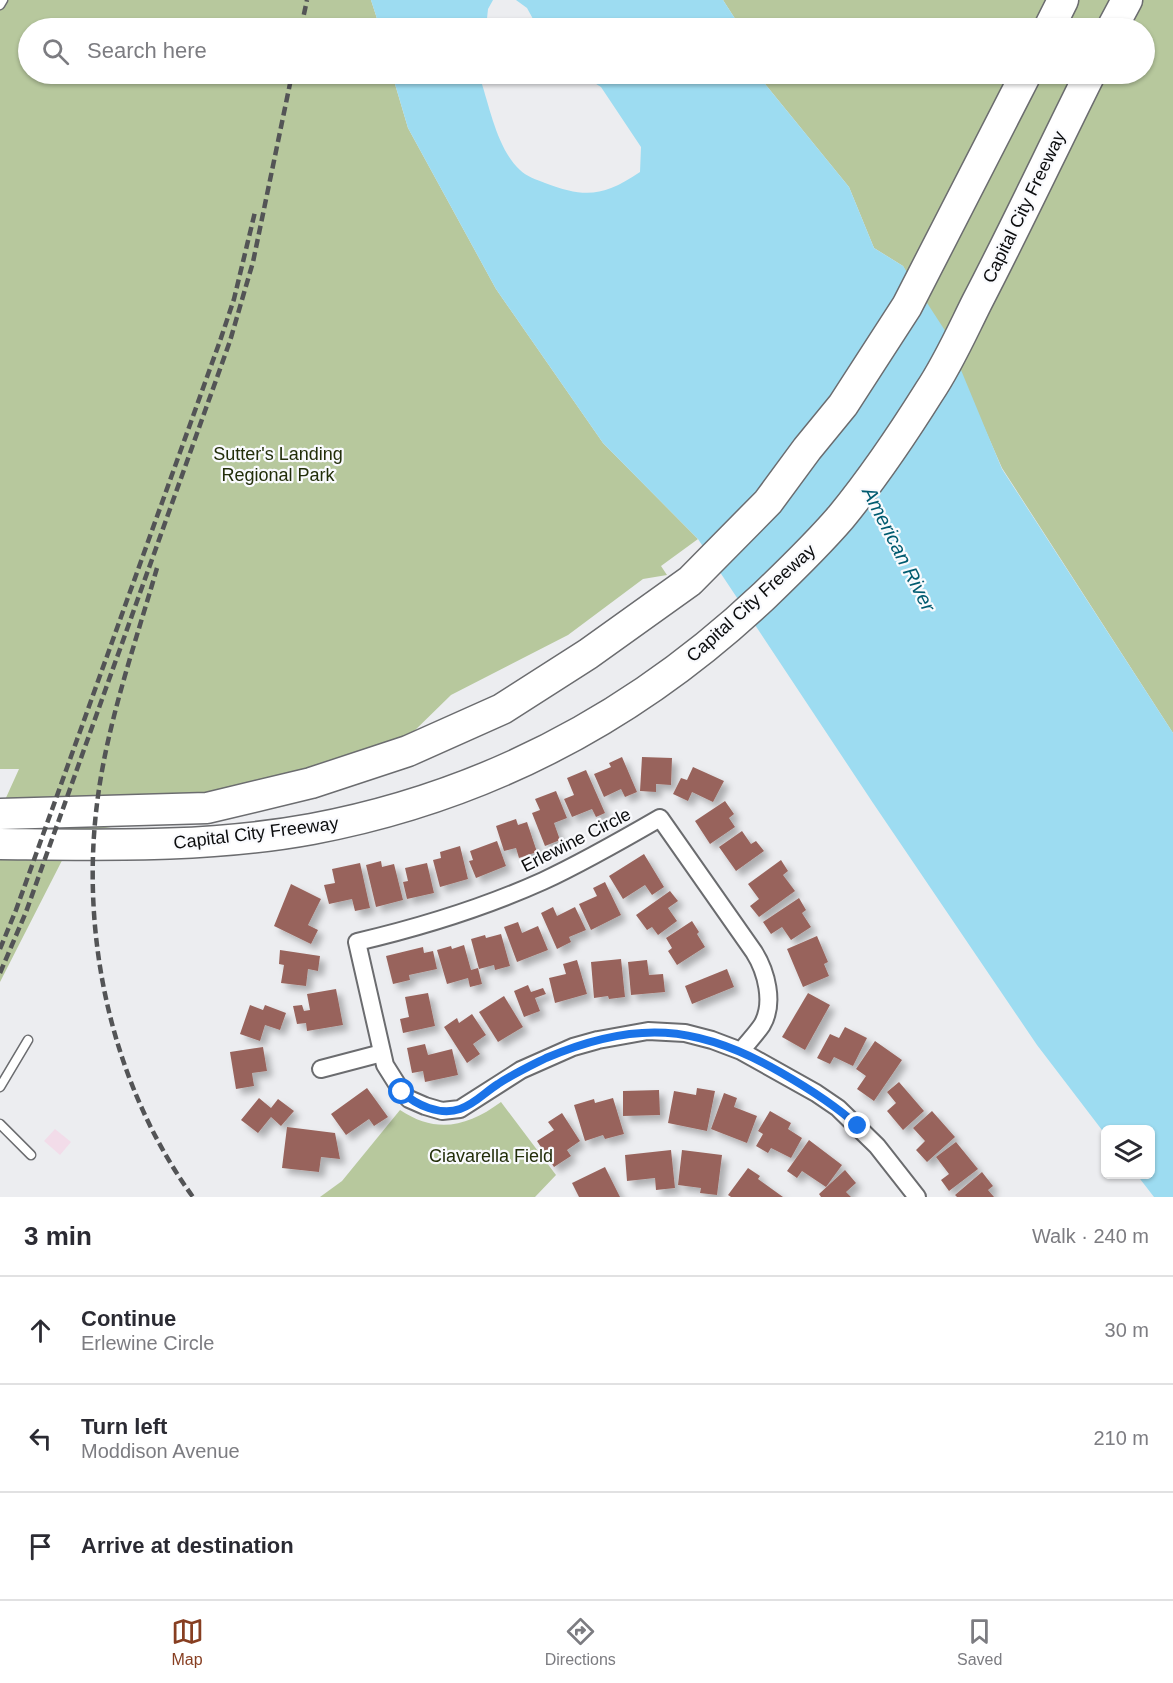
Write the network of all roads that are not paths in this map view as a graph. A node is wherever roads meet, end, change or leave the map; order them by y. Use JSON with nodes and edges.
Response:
{"nodes":[{"id":1,"x":3,"y":0,"type":"edge"},
{"id":2,"x":1063,"y":0,"type":"edge"},
{"id":3,"x":1127,"y":0,"type":"edge"},
{"id":4,"x":0,"y":5,"type":"edge"},
{"id":5,"x":1054,"y":18,"type":"edge"},
{"id":6,"x":1117,"y":18,"type":"edge"},
{"id":7,"x":1021,"y":84,"type":"edge"},
{"id":8,"x":1085,"y":84,"type":"edge"},
{"id":9,"x":0,"y":813,"type":"edge"},
{"id":10,"x":0,"y":844,"type":"edge"},
{"id":11,"x":28,"y":1040,"type":"dead end"},
{"id":12,"x":741,"y":1051,"type":"junction"},
{"id":13,"x":382,"y":1053,"type":"junction"},
{"id":14,"x":321,"y":1069,"type":"dead end"},
{"id":15,"x":0,"y":1086,"type":"edge"},
{"id":16,"x":0,"y":1124,"type":"edge"},
{"id":17,"x":31,"y":1155,"type":"dead end"},
{"id":18,"x":917,"y":1197,"type":"edge"}],
"edges":[{"from":1,"to":4,"type":"lane"},
{"from":2,"to":5,"type":"highway"},
{"from":3,"to":6,"type":"highway"},
{"from":7,"to":9,"type":"highway","name":"Capital City Freeway"},
{"from":8,"to":10,"type":"highway","name":"Capital City Freeway"},
{"from":11,"to":15,"type":"lane"},
{"from":12,"to":13,"type":"street","name":"Erlewine Circle"},
{"from":12,"to":13,"type":"street","name":"Erlewine Circle"},
{"from":12,"to":18,"type":"street"},
{"from":13,"to":14,"type":"street"},
{"from":16,"to":17,"type":"lane"}]}
